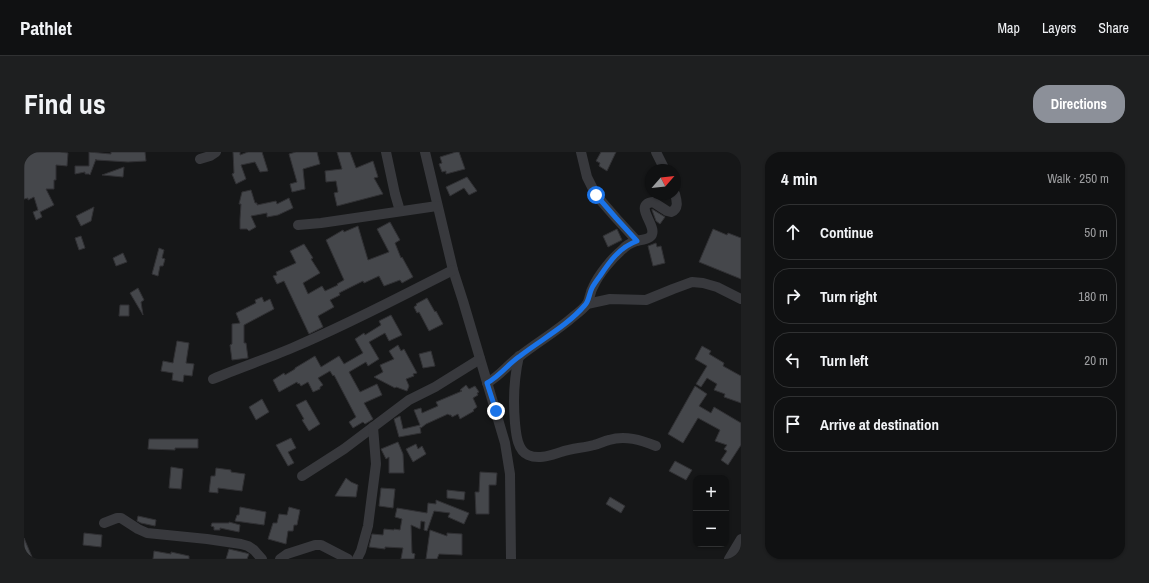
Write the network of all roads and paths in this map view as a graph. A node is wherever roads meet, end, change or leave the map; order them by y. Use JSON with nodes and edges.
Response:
{"nodes":[{"id":1,"x":216,"y":152,"type":"edge"},
{"id":2,"x":386,"y":152,"type":"edge"},
{"id":3,"x":425,"y":152,"type":"edge"},
{"id":4,"x":581,"y":152,"type":"edge"},
{"id":5,"x":656,"y":152,"type":"edge"},
{"id":6,"x":200,"y":159,"type":"dead end"},
{"id":7,"x":662,"y":164,"type":"edge"},
{"id":8,"x":676,"y":200,"type":"edge"},
{"id":9,"x":437,"y":206,"type":"junction"},
{"id":10,"x":400,"y":211,"type":"junction"},
{"id":11,"x":298,"y":225,"type":"dead end"},
{"id":12,"x":637,"y":241,"type":"junction"},
{"id":13,"x":453,"y":270,"type":"junction"},
{"id":14,"x":741,"y":299,"type":"edge"},
{"id":15,"x":587,"y":304,"type":"junction"},
{"id":16,"x":519,"y":356,"type":"junction"},
{"id":17,"x":480,"y":359,"type":"junction"},
{"id":18,"x":213,"y":379,"type":"dead end"},
{"id":19,"x":487,"y":383,"type":"junction"},
{"id":20,"x":373,"y":427,"type":"junction"},
{"id":21,"x":656,"y":446,"type":"dead end"},
{"id":22,"x":302,"y":476,"type":"dead end"},
{"id":23,"x":104,"y":522,"type":"dead end"},
{"id":24,"x":741,"y":539,"type":"edge"},
{"id":25,"x":262,"y":559,"type":"edge"},
{"id":26,"x":280,"y":559,"type":"edge"},
{"id":27,"x":348,"y":559,"type":"edge"},
{"id":28,"x":358,"y":559,"type":"edge"},
{"id":29,"x":511,"y":559,"type":"edge"},
{"id":30,"x":729,"y":559,"type":"edge"}],
"edges":[{"from":1,"to":6,"type":"street"},
{"from":2,"to":10,"type":"street"},
{"from":3,"to":9,"type":"street"},
{"from":4,"to":12,"type":"street"},
{"from":5,"to":7,"type":"street"},
{"from":8,"to":12,"type":"street"},
{"from":9,"to":10,"type":"street"},
{"from":9,"to":13,"type":"street"},
{"from":10,"to":11,"type":"street"},
{"from":12,"to":15,"type":"street"},
{"from":13,"to":17,"type":"street"},
{"from":13,"to":18,"type":"street"},
{"from":14,"to":15,"type":"street"},
{"from":15,"to":16,"type":"street"},
{"from":16,"to":19,"type":"street"},
{"from":16,"to":21,"type":"street"},
{"from":17,"to":19,"type":"street"},
{"from":17,"to":20,"type":"street"},
{"from":19,"to":29,"type":"street"},
{"from":20,"to":22,"type":"street"},
{"from":20,"to":28,"type":"street"},
{"from":23,"to":25,"type":"street"},
{"from":24,"to":30,"type":"street"},
{"from":26,"to":27,"type":"street"}]}
